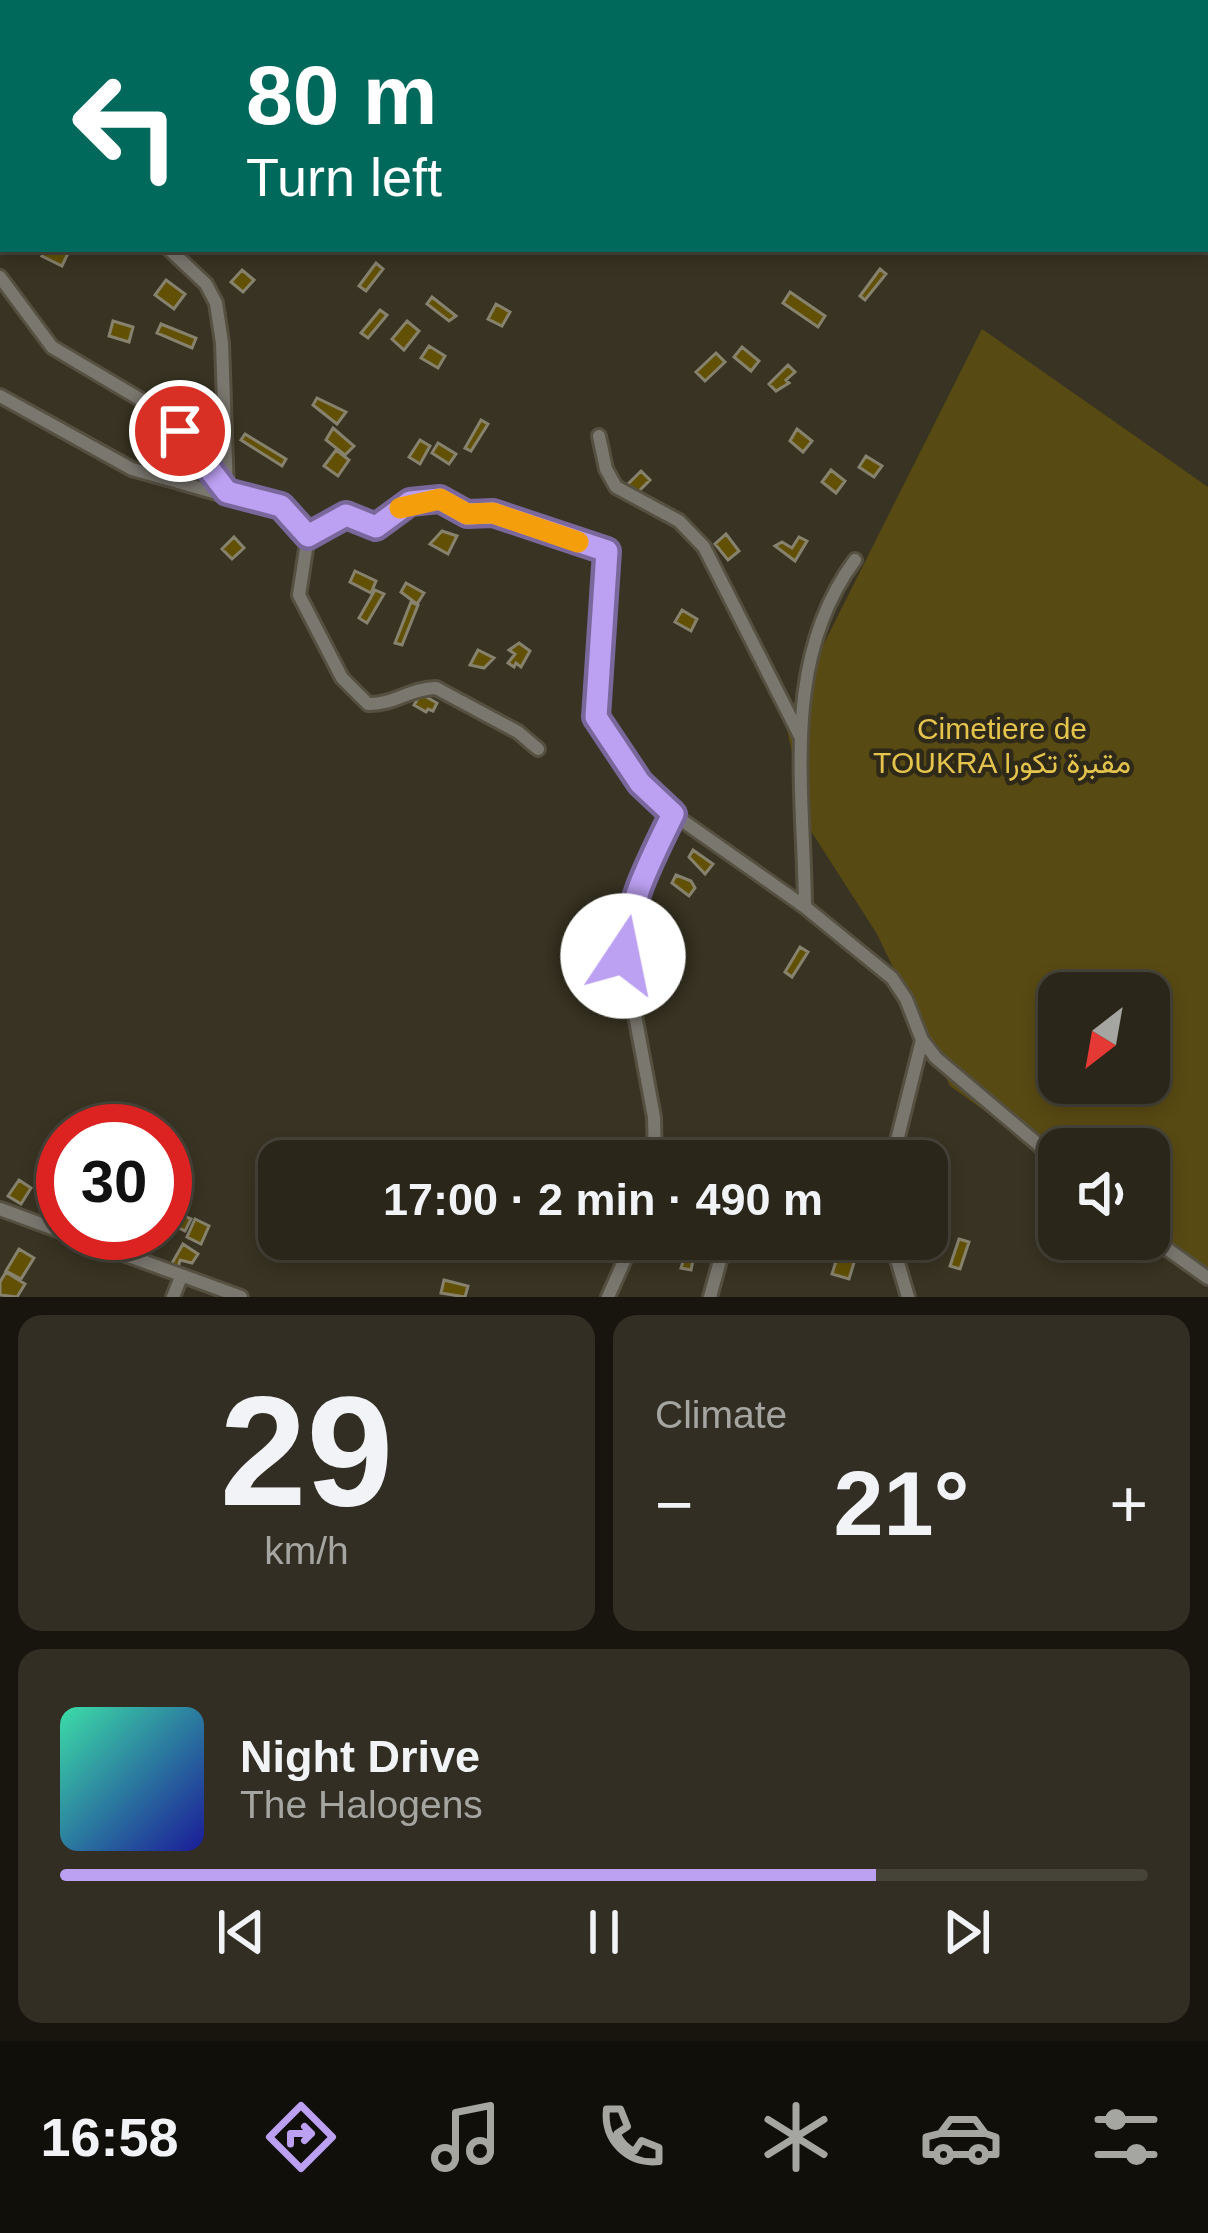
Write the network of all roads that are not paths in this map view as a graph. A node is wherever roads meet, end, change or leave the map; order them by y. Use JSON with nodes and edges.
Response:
{"nodes":[{"id":1,"x":172,"y":252,"type":"edge"},
{"id":2,"x":0,"y":277,"type":"edge"},
{"id":3,"x":0,"y":396,"type":"edge"},
{"id":4,"x":599,"y":436,"type":"dead end"},
{"id":5,"x":227,"y":492,"type":"junction"},
{"id":6,"x":308,"y":536,"type":"junction"},
{"id":7,"x":855,"y":560,"type":"dead end"},
{"id":8,"x":800,"y":736,"type":"junction"},
{"id":9,"x":538,"y":749,"type":"dead end"},
{"id":10,"x":673,"y":814,"type":"junction"},
{"id":11,"x":805,"y":907,"type":"junction"},
{"id":12,"x":922,"y":1040,"type":"junction"},
{"id":13,"x":655,"y":1140,"type":"edge"},
{"id":14,"x":897,"y":1140,"type":"edge"},
{"id":15,"x":1038,"y":1145,"type":"edge"},
{"id":16,"x":0,"y":1210,"type":"edge"},
{"id":17,"x":1170,"y":1251,"type":"edge"},
{"id":18,"x":625,"y":1260,"type":"edge"},
{"id":19,"x":720,"y":1260,"type":"edge"},
{"id":20,"x":897,"y":1260,"type":"edge"},
{"id":21,"x":181,"y":1277,"type":"junction"},
{"id":22,"x":1208,"y":1278,"type":"edge"},
{"id":23,"x":173,"y":1297,"type":"edge"},
{"id":24,"x":241,"y":1297,"type":"edge"},
{"id":25,"x":608,"y":1297,"type":"edge"},
{"id":26,"x":710,"y":1297,"type":"edge"},
{"id":27,"x":908,"y":1297,"type":"edge"}],
"edges":[{"from":1,"to":5,"type":"street"},
{"from":2,"to":5,"type":"street"},
{"from":3,"to":5,"type":"street"},
{"from":4,"to":8,"type":"street"},
{"from":5,"to":6,"type":"street"},
{"from":6,"to":9,"type":"street"},
{"from":6,"to":10,"type":"street"},
{"from":7,"to":8,"type":"street"},
{"from":8,"to":11,"type":"street"},
{"from":10,"to":11,"type":"street"},
{"from":10,"to":13,"type":"street"},
{"from":11,"to":12,"type":"street"},
{"from":12,"to":14,"type":"street"},
{"from":12,"to":15,"type":"street"},
{"from":16,"to":21,"type":"street"},
{"from":17,"to":22,"type":"street"},
{"from":18,"to":25,"type":"street"},
{"from":19,"to":26,"type":"street"},
{"from":20,"to":27,"type":"street"},
{"from":21,"to":23,"type":"street"},
{"from":21,"to":24,"type":"street"}]}
